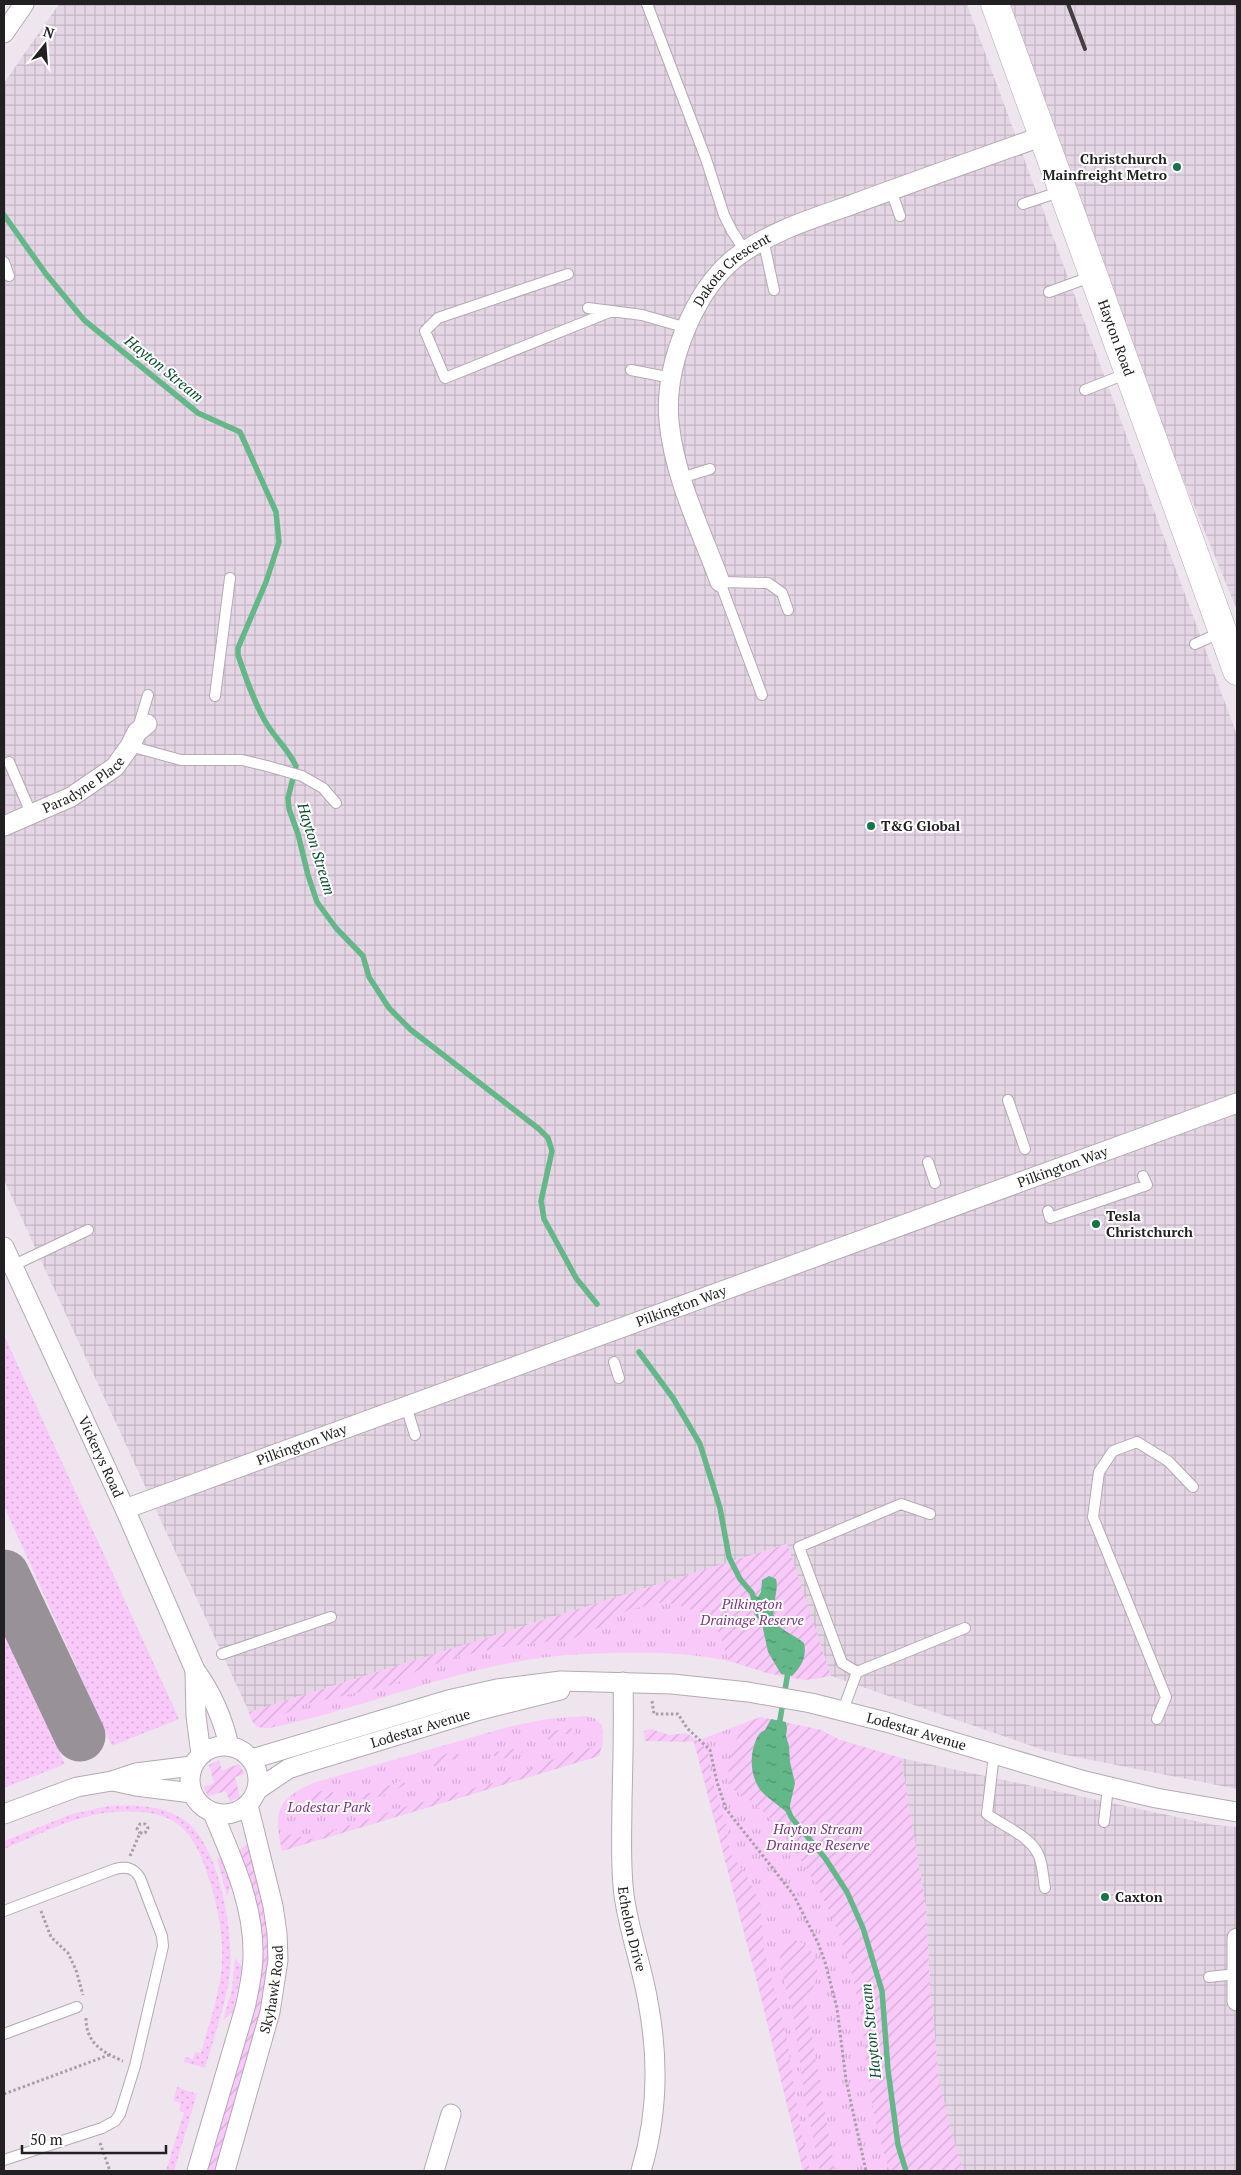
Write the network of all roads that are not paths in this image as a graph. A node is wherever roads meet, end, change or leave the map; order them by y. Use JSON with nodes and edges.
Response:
{"nodes":[{"id":1,"x":24,"y":4,"type":"edge"},
{"id":2,"x":647,"y":4,"type":"edge"},
{"id":3,"x":995,"y":4,"type":"edge"},
{"id":4,"x":4,"y":33,"type":"edge"},
{"id":5,"x":1043,"y":136,"type":"junction"},
{"id":6,"x":892,"y":190,"type":"junction"},
{"id":7,"x":1063,"y":190,"type":"junction"},
{"id":8,"x":1022,"y":204,"type":"dead end"},
{"id":9,"x":900,"y":216,"type":"dead end"},
{"id":10,"x":762,"y":239,"type":"junction"},
{"id":11,"x":745,"y":251,"type":"junction"},
{"id":12,"x":4,"y":262,"type":"edge"},
{"id":13,"x":568,"y":274,"type":"dead end"},
{"id":14,"x":9,"y":276,"type":"dead end"},
{"id":15,"x":1094,"y":276,"type":"junction"},
{"id":16,"x":774,"y":290,"type":"dead end"},
{"id":17,"x":1049,"y":292,"type":"dead end"},
{"id":18,"x":588,"y":308,"type":"dead end"},
{"id":19,"x":612,"y":311,"type":"junction"},
{"id":20,"x":687,"y":328,"type":"junction"},
{"id":21,"x":631,"y":370,"type":"dead end"},
{"id":22,"x":1129,"y":373,"type":"junction"},
{"id":23,"x":672,"y":378,"type":"junction"},
{"id":24,"x":1085,"y":390,"type":"dead end"},
{"id":25,"x":710,"y":469,"type":"dead end"},
{"id":26,"x":681,"y":478,"type":"junction"},
{"id":27,"x":230,"y":578,"type":"dead end"},
{"id":28,"x":720,"y":582,"type":"junction"},
{"id":29,"x":788,"y":610,"type":"dead end"},
{"id":30,"x":1223,"y":632,"type":"junction"},
{"id":31,"x":1195,"y":644,"type":"dead end"},
{"id":32,"x":1237,"y":671,"type":"edge"},
{"id":33,"x":148,"y":695,"type":"dead end"},
{"id":34,"x":762,"y":695,"type":"dead end"},
{"id":35,"x":215,"y":696,"type":"dead end"},
{"id":36,"x":138,"y":734,"type":"junction"},
{"id":37,"x":9,"y":762,"type":"dead end"},
{"id":38,"x":336,"y":803,"type":"dead end"},
{"id":39,"x":32,"y":814,"type":"junction"},
{"id":40,"x":4,"y":826,"type":"edge"},
{"id":41,"x":1008,"y":1100,"type":"dead end"},
{"id":42,"x":1237,"y":1103,"type":"edge"},
{"id":43,"x":1025,"y":1149,"type":"dead end"},
{"id":44,"x":928,"y":1162,"type":"dead end"},
{"id":45,"x":1143,"y":1176,"type":"dead end"},
{"id":46,"x":935,"y":1183,"type":"dead end"},
{"id":47,"x":1048,"y":1211,"type":"dead end"},
{"id":48,"x":88,"y":1230,"type":"dead end"},
{"id":49,"x":4,"y":1247,"type":"edge"},
{"id":50,"x":12,"y":1266,"type":"junction"},
{"id":51,"x":614,"y":1362,"type":"dead end"},
{"id":52,"x":619,"y":1378,"type":"dead end"},
{"id":53,"x":406,"y":1406,"type":"junction"},
{"id":54,"x":415,"y":1435,"type":"dead end"},
{"id":55,"x":1193,"y":1487,"type":"dead end"},
{"id":56,"x":125,"y":1509,"type":"junction"},
{"id":57,"x":930,"y":1514,"type":"dead end"},
{"id":58,"x":331,"y":1617,"type":"dead end"},
{"id":59,"x":965,"y":1628,"type":"dead end"},
{"id":60,"x":222,"y":1654,"type":"dead end"},
{"id":61,"x":195,"y":1670,"type":"junction"},
{"id":62,"x":857,"y":1672,"type":"junction"},
{"id":63,"x":623,"y":1682,"type":"junction"},
{"id":64,"x":590,"y":1683,"type":"junction"},
{"id":65,"x":843,"y":1710,"type":"junction"},
{"id":66,"x":1157,"y":1719,"type":"dead end"},
{"id":67,"x":229,"y":1746,"type":"junction"},
{"id":68,"x":994,"y":1755,"type":"junction"},
{"id":69,"x":252,"y":1759,"type":"junction"},
{"id":70,"x":196,"y":1760,"type":"junction"},
{"id":71,"x":112,"y":1781,"type":"junction"},
{"id":72,"x":1108,"y":1787,"type":"junction"},
{"id":73,"x":192,"y":1793,"type":"junction"},
{"id":74,"x":253,"y":1798,"type":"junction"},
{"id":75,"x":1237,"y":1812,"type":"edge"},
{"id":76,"x":213,"y":1813,"type":"junction"},
{"id":77,"x":4,"y":1814,"type":"edge"},
{"id":78,"x":1104,"y":1822,"type":"dead end"},
{"id":79,"x":1045,"y":1888,"type":"dead end"},
{"id":80,"x":4,"y":1911,"type":"edge"},
{"id":81,"x":1237,"y":1938,"type":"edge"},
{"id":82,"x":1236,"y":1974,"type":"edge"},
{"id":83,"x":1209,"y":1976,"type":"dead end"},
{"id":84,"x":1237,"y":2001,"type":"edge"},
{"id":85,"x":82,"y":2006,"type":"road end"},
{"id":86,"x":4,"y":2034,"type":"edge"},
{"id":87,"x":451,"y":2114,"type":"dead end"},
{"id":88,"x":4,"y":2160,"type":"edge"},
{"id":89,"x":197,"y":2171,"type":"edge"},
{"id":90,"x":225,"y":2171,"type":"edge"},
{"id":91,"x":434,"y":2171,"type":"edge"},
{"id":92,"x":642,"y":2171,"type":"edge"}],
"edges":[{"from":1,"to":4,"type":"street"},
{"from":2,"to":11,"type":"lane"},
{"from":3,"to":5,"type":"street","name":"Hayton Road"},
{"from":5,"to":6,"type":"street","name":"Dakota Crescent"},
{"from":5,"to":7,"type":"street","name":"Hayton Road"},
{"from":6,"to":9,"type":"lane"},
{"from":6,"to":10,"type":"street","name":"Dakota Crescent"},
{"from":7,"to":8,"type":"lane"},
{"from":7,"to":15,"type":"street","name":"Hayton Road"},
{"from":10,"to":11,"type":"street","name":"Dakota Crescent"},
{"from":10,"to":16,"type":"lane"},
{"from":11,"to":20,"type":"street","name":"Dakota Crescent"},
{"from":12,"to":14,"type":"lane"},
{"from":13,"to":19,"type":"lane"},
{"from":15,"to":17,"type":"lane"},
{"from":15,"to":22,"type":"street","name":"Hayton Road"},
{"from":18,"to":19,"type":"lane"},
{"from":19,"to":20,"type":"lane"},
{"from":20,"to":23,"type":"street","name":"Dakota Crescent"},
{"from":21,"to":23,"type":"lane"},
{"from":22,"to":24,"type":"lane"},
{"from":22,"to":30,"type":"street","name":"Hayton Road"},
{"from":23,"to":26,"type":"street","name":"Dakota Crescent"},
{"from":25,"to":26,"type":"lane"},
{"from":26,"to":28,"type":"street","name":"Dakota Crescent"},
{"from":27,"to":35,"type":"lane"},
{"from":28,"to":29,"type":"lane"},
{"from":28,"to":34,"type":"lane"},
{"from":30,"to":31,"type":"lane"},
{"from":30,"to":32,"type":"street","name":"Hayton Road"},
{"from":33,"to":36,"type":"lane"},
{"from":36,"to":38,"type":"lane"},
{"from":36,"to":39,"type":"street","name":"Paradyne Place"},
{"from":37,"to":39,"type":"lane"},
{"from":39,"to":40,"type":"street","name":"Paradyne Place"},
{"from":41,"to":43,"type":"lane"},
{"from":42,"to":53,"type":"street","name":"Pilkington Way"},
{"from":44,"to":46,"type":"lane"},
{"from":45,"to":47,"type":"lane"},
{"from":48,"to":50,"type":"lane"},
{"from":49,"to":50,"type":"street","name":"Vickerys Road"},
{"from":50,"to":56,"type":"street","name":"Vickerys Road"},
{"from":51,"to":52,"type":"lane"},
{"from":53,"to":54,"type":"lane"},
{"from":53,"to":56,"type":"street","name":"Pilkington Way"},
{"from":55,"to":66,"type":"lane"},
{"from":56,"to":61,"type":"street","name":"Vickerys Road"},
{"from":57,"to":62,"type":"lane"},
{"from":58,"to":60,"type":"lane"},
{"from":59,"to":62,"type":"lane"},
{"from":61,"to":67,"type":"street","name":"Vickerys Road"},
{"from":61,"to":70,"type":"street","name":"Vickerys Road"},
{"from":62,"to":65,"type":"lane"},
{"from":63,"to":64,"type":"street","name":"Lodestar Avenue"},
{"from":63,"to":65,"type":"street","name":"Lodestar Avenue"},
{"from":63,"to":92,"type":"street","name":"Echelon Drive"},
{"from":64,"to":69,"type":"street","name":"Lodestar Avenue"},
{"from":64,"to":74,"type":"street","name":"Lodestar Avenue"},
{"from":65,"to":68,"type":"street","name":"Lodestar Avenue"},
{"from":67,"to":69,"type":"street"},
{"from":67,"to":70,"type":"street"},
{"from":68,"to":72,"type":"street","name":"Lodestar Avenue"},
{"from":68,"to":79,"type":"lane"},
{"from":69,"to":74,"type":"street"},
{"from":70,"to":71,"type":"street"},
{"from":70,"to":73,"type":"street"},
{"from":71,"to":73,"type":"street"},
{"from":71,"to":77,"type":"street"},
{"from":72,"to":75,"type":"street","name":"Lodestar Avenue"},
{"from":72,"to":78,"type":"lane"},
{"from":73,"to":76,"type":"street"},
{"from":74,"to":76,"type":"street"},
{"from":74,"to":90,"type":"street","name":"Skyhawk Road"},
{"from":76,"to":89,"type":"street","name":"Skyhawk Road"},
{"from":80,"to":88,"type":"lane"},
{"from":81,"to":82,"type":"street"},
{"from":82,"to":83,"type":"lane"},
{"from":82,"to":84,"type":"street"},
{"from":85,"to":86,"type":"lane"},
{"from":87,"to":91,"type":"street"}]}
